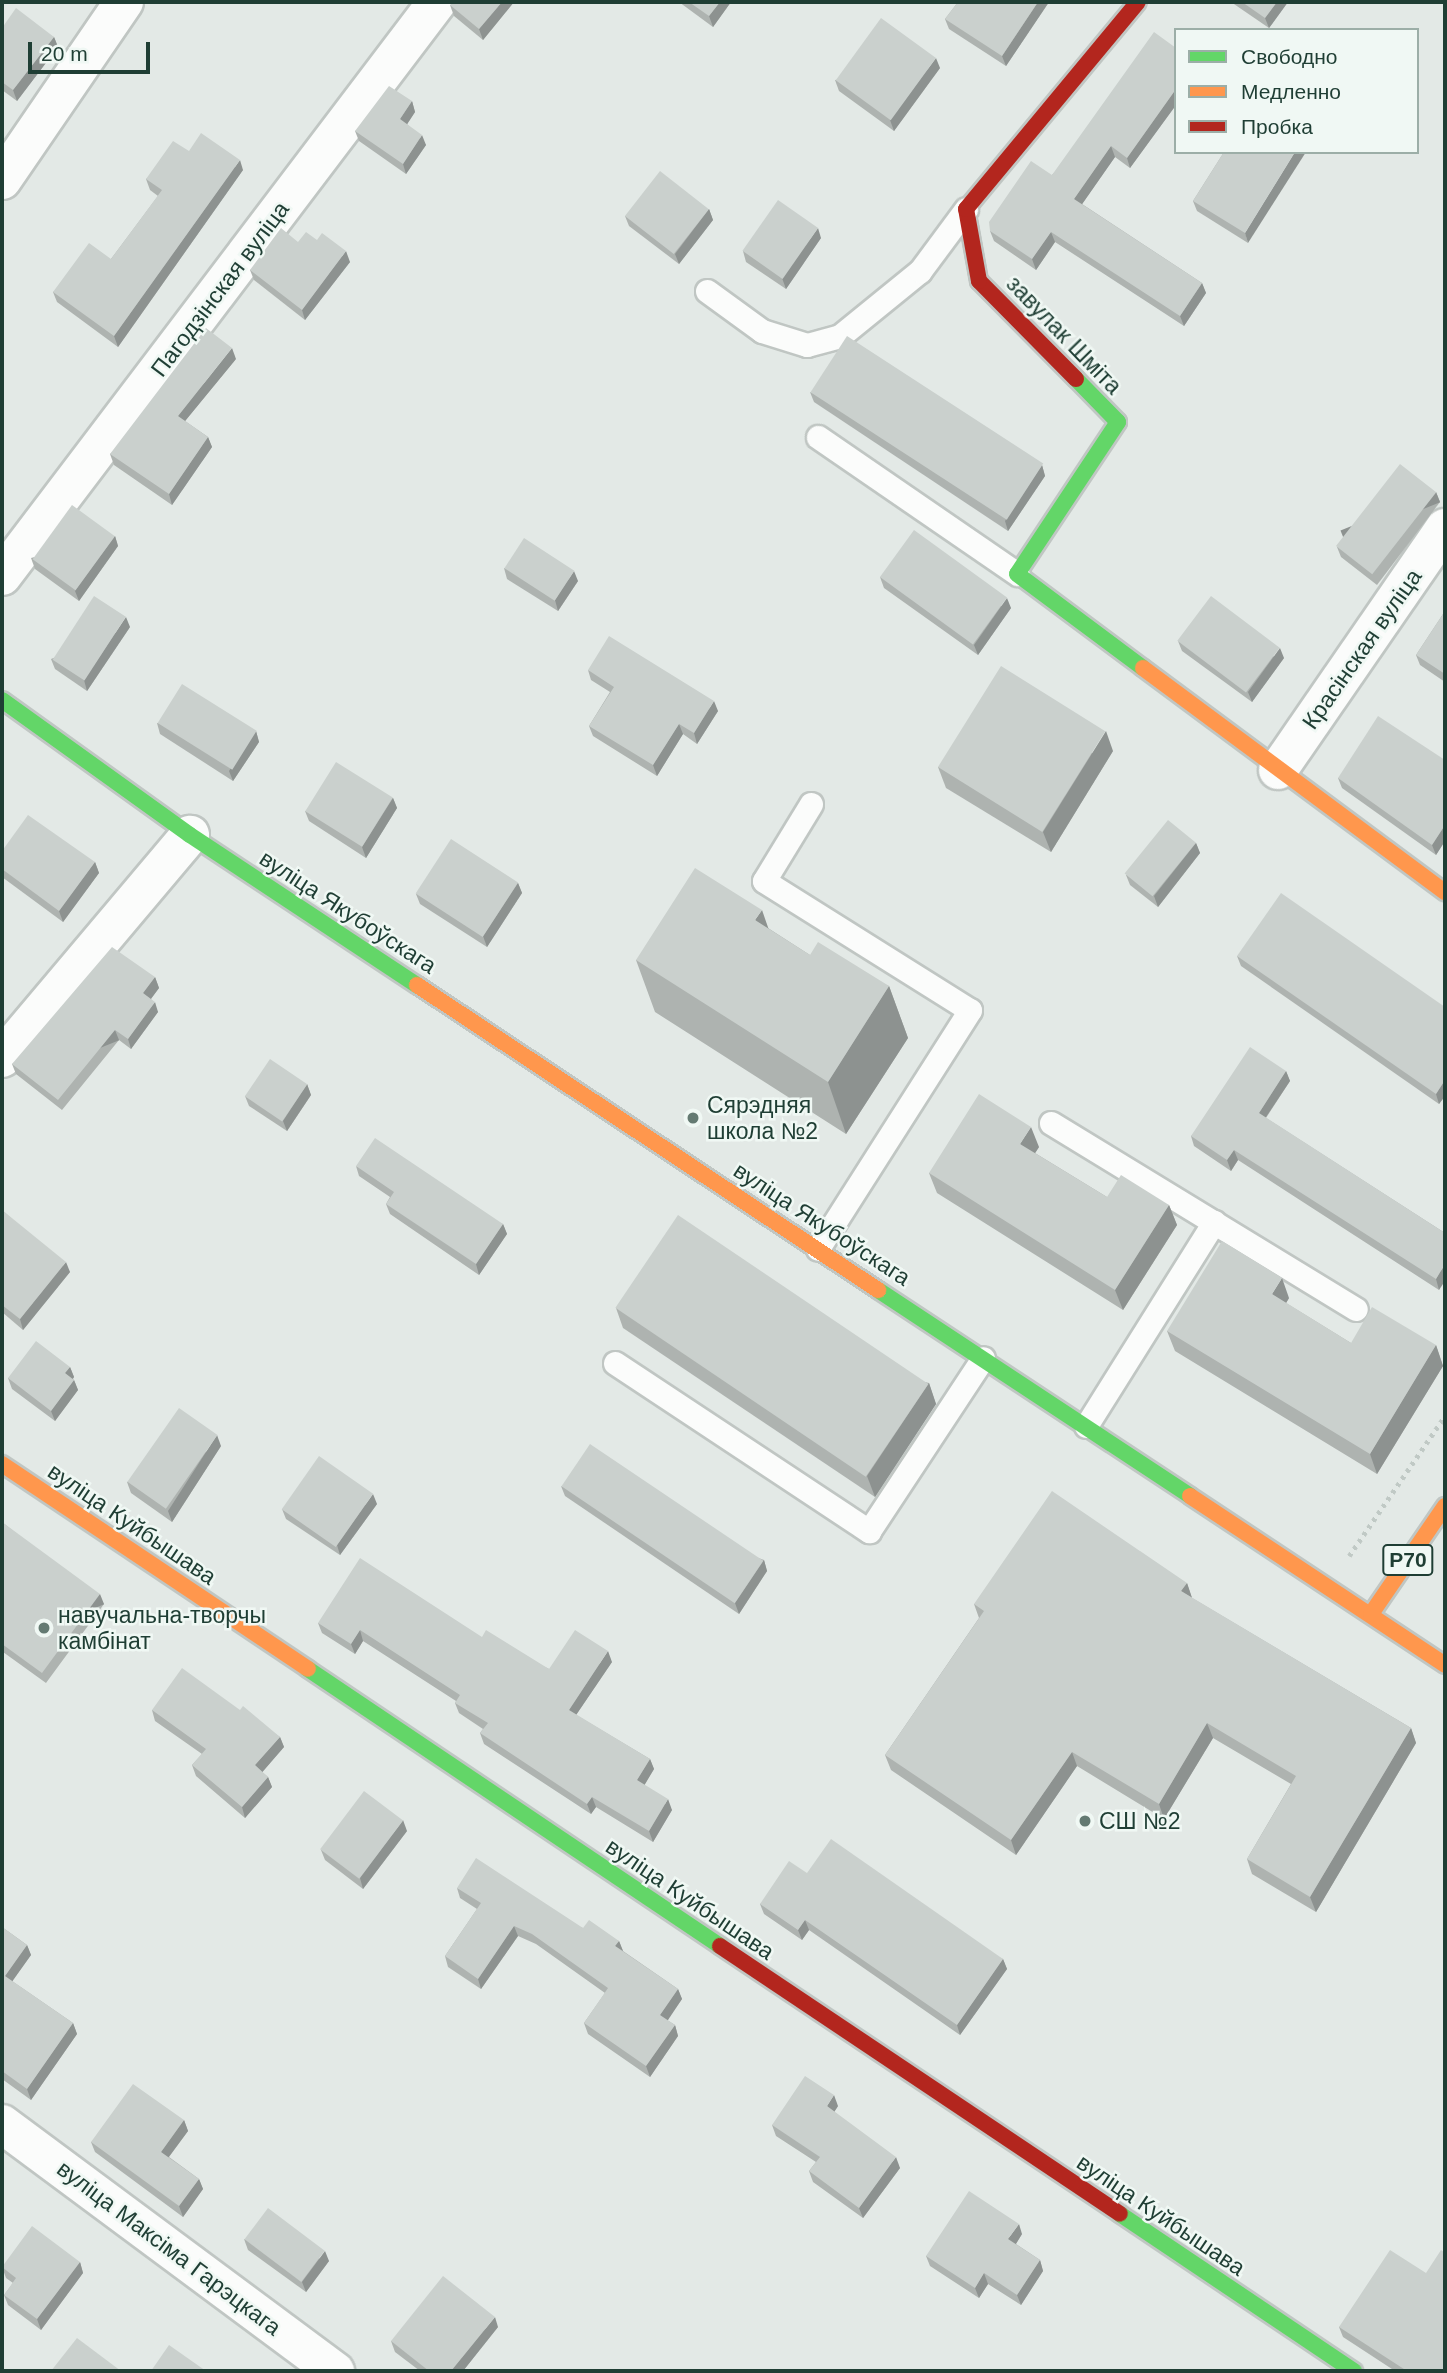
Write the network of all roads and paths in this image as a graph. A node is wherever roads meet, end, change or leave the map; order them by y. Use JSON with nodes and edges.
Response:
{"nodes":[{"id":1,"x":124,"y":2,"type":"edge"},
{"id":2,"x":438,"y":2,"type":"edge"},
{"id":3,"x":1138,"y":2,"type":"edge"},
{"id":4,"x":2,"y":180,"type":"edge"},
{"id":5,"x":966,"y":209,"type":"junction"},
{"id":6,"x":707,"y":291,"type":"dead end"},
{"id":7,"x":818,"y":437,"type":"dead end"},
{"id":8,"x":1445,"y":528,"type":"edge"},
{"id":9,"x":1017,"y":574,"type":"junction"},
{"id":10,"x":2,"y":576,"type":"edge"},
{"id":11,"x":2,"y":700,"type":"edge"},
{"id":12,"x":1278,"y":770,"type":"junction"},
{"id":13,"x":811,"y":804,"type":"dead end"},
{"id":14,"x":190,"y":835,"type":"junction"},
{"id":15,"x":1445,"y":892,"type":"edge"},
{"id":16,"x":2,"y":1058,"type":"edge"},
{"id":17,"x":1051,"y":1123,"type":"dead end"},
{"id":18,"x":1214,"y":1222,"type":"junction"},
{"id":19,"x":818,"y":1249,"type":"junction"},
{"id":20,"x":1356,"y":1309,"type":"dead end"},
{"id":21,"x":984,"y":1358,"type":"junction"},
{"id":22,"x":615,"y":1363,"type":"dead end"},
{"id":23,"x":1445,"y":1416,"type":"edge"},
{"id":24,"x":1086,"y":1426,"type":"junction"},
{"id":25,"x":2,"y":1464,"type":"edge"},
{"id":26,"x":1445,"y":1506,"type":"edge"},
{"id":27,"x":1328,"y":1585,"type":"junction"},
{"id":28,"x":1371,"y":1614,"type":"junction"},
{"id":29,"x":1445,"y":1665,"type":"edge"},
{"id":30,"x":2,"y":2124,"type":"edge"},
{"id":31,"x":335,"y":2371,"type":"edge"},
{"id":32,"x":1354,"y":2371,"type":"edge"}],
"edges":[{"from":1,"to":4,"type":"street"},
{"from":2,"to":10,"type":"street","name":"Пагодзінская вуліца"},
{"from":3,"to":5,"type":"street"},
{"from":5,"to":6,"type":"lane"},
{"from":5,"to":9,"type":"street","name":"завулак Шміта"},
{"from":7,"to":9,"type":"lane"},
{"from":8,"to":12,"type":"street","name":"Красінская вуліца"},
{"from":9,"to":12,"type":"street"},
{"from":11,"to":14,"type":"street","name":"вуліца Якубоўскага"},
{"from":12,"to":15,"type":"street"},
{"from":13,"to":19,"type":"lane"},
{"from":14,"to":16,"type":"street"},
{"from":14,"to":19,"type":"street","name":"вуліца Якубоўскага"},
{"from":17,"to":18,"type":"lane"},
{"from":18,"to":20,"type":"lane"},
{"from":18,"to":24,"type":"lane"},
{"from":19,"to":21,"type":"street","name":"вуліца Якубоўскага"},
{"from":21,"to":22,"type":"lane"},
{"from":21,"to":24,"type":"street","name":"вуліца Якубоўскага"},
{"from":23,"to":27,"type":"path"},
{"from":24,"to":27,"type":"street","name":"вуліца Якубоўскага"},
{"from":25,"to":32,"type":"street","name":"вуліца Куйбышава"},
{"from":26,"to":28,"type":"street","number":"Р70"},
{"from":27,"to":28,"type":"street","name":"вуліца Якубоўскага"},
{"from":28,"to":29,"type":"street","name":"вуліца Якубоўскага"},
{"from":30,"to":31,"type":"street","name":"вуліца Максіма Гарэцкага"}]}
